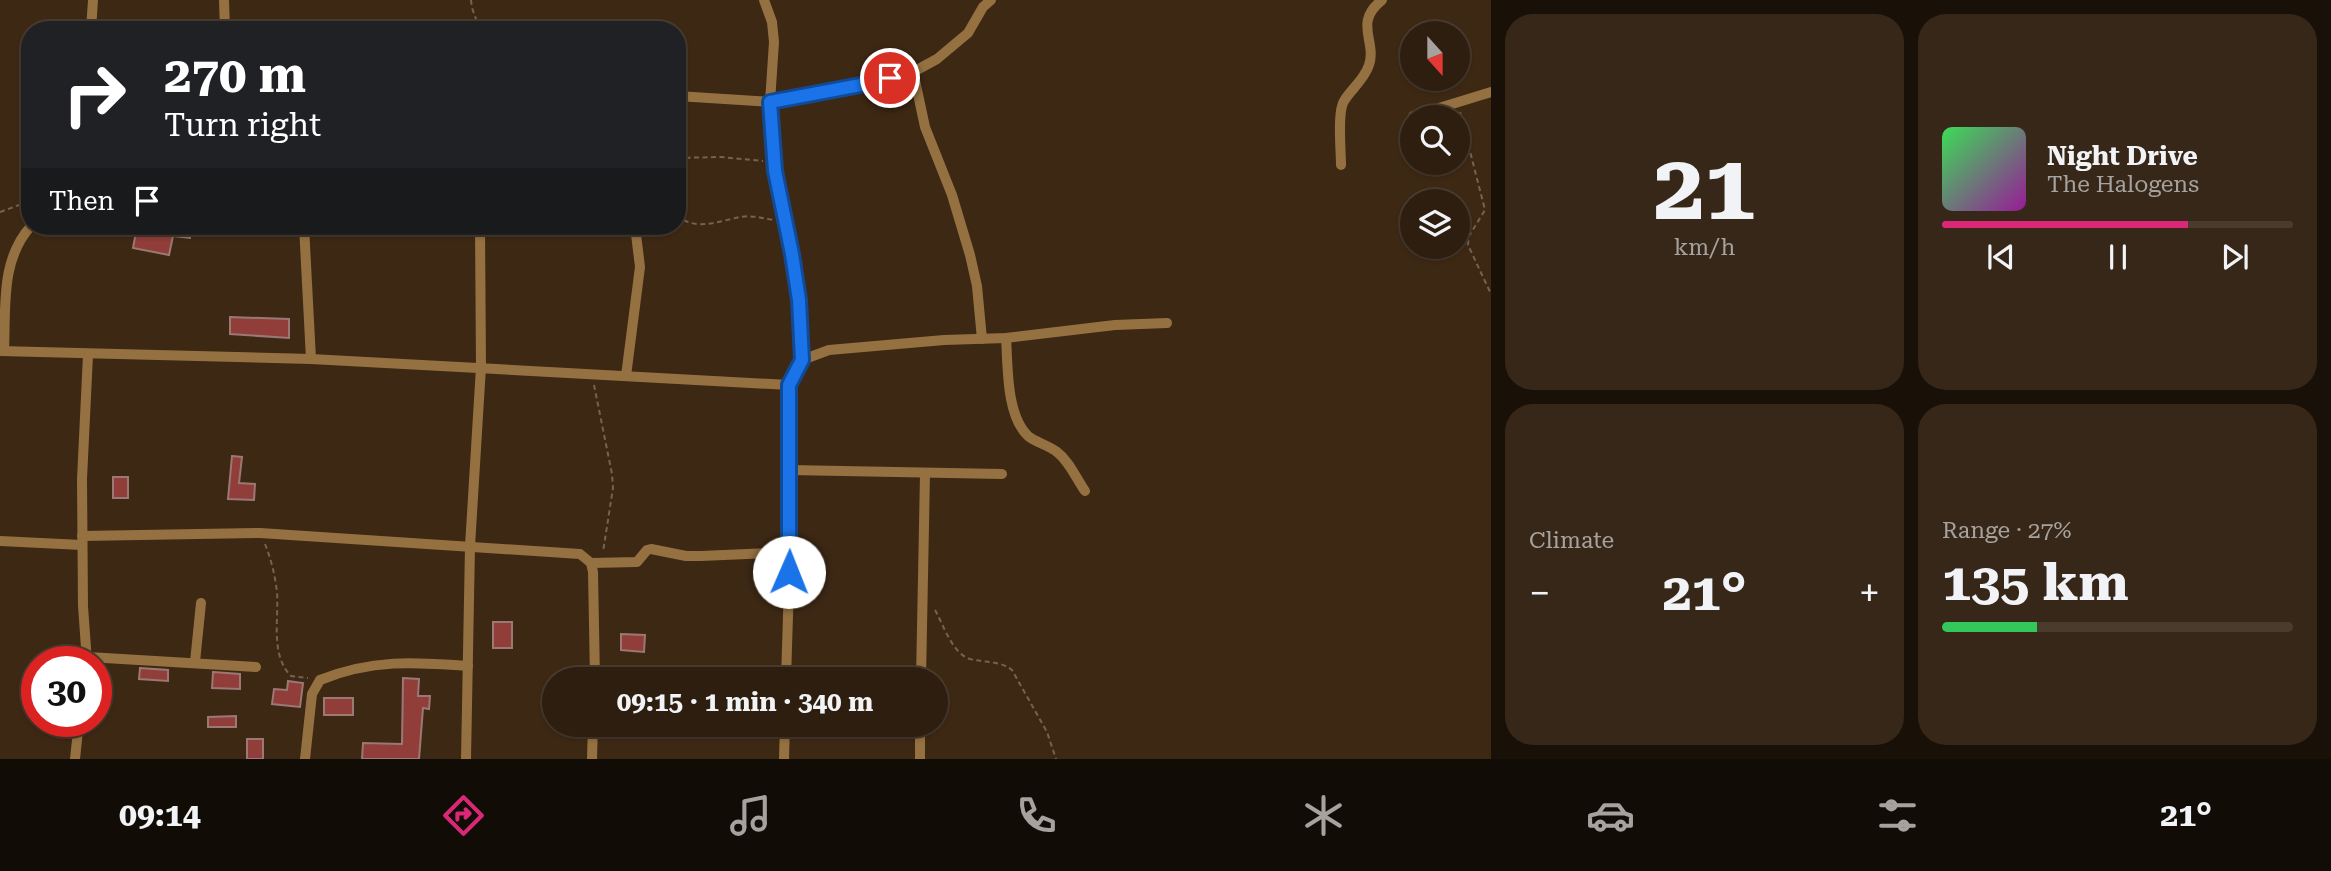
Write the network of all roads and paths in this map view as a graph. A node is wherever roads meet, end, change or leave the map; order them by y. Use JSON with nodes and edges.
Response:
{"nodes":[{"id":1,"x":93,"y":0,"type":"edge"},
{"id":2,"x":223,"y":0,"type":"edge"},
{"id":3,"x":471,"y":0,"type":"edge"},
{"id":4,"x":764,"y":0,"type":"edge"},
{"id":5,"x":991,"y":0,"type":"edge"},
{"id":6,"x":1382,"y":0,"type":"edge"},
{"id":7,"x":92,"y":21,"type":"edge"},
{"id":8,"x":224,"y":21,"type":"edge"},
{"id":9,"x":477,"y":21,"type":"edge"},
{"id":10,"x":913,"y":72,"type":"junction"},
{"id":11,"x":1491,"y":92,"type":"edge"},
{"id":12,"x":686,"y":97,"type":"edge"},
{"id":13,"x":770,"y":102,"type":"junction"},
{"id":14,"x":1457,"y":104,"type":"junction"},
{"id":15,"x":1453,"y":105,"type":"edge"},
{"id":16,"x":686,"y":158,"type":"edge"},
{"id":17,"x":774,"y":162,"type":"junction"},
{"id":18,"x":1341,"y":165,"type":"dead end"},
{"id":19,"x":21,"y":204,"type":"edge"},
{"id":20,"x":1491,"y":208,"type":"edge"},
{"id":21,"x":1485,"y":210,"type":"junction"},
{"id":22,"x":0,"y":212,"type":"edge"},
{"id":23,"x":686,"y":222,"type":"edge"},
{"id":24,"x":785,"y":223,"type":"junction"},
{"id":25,"x":22,"y":235,"type":"edge"},
{"id":26,"x":304,"y":235,"type":"edge"},
{"id":27,"x":480,"y":235,"type":"edge"},
{"id":28,"x":636,"y":235,"type":"edge"},
{"id":29,"x":1491,"y":294,"type":"edge"},
{"id":30,"x":1167,"y":323,"type":"dead end"},
{"id":31,"x":1006,"y":338,"type":"junction"},
{"id":32,"x":982,"y":339,"type":"junction"},
{"id":33,"x":2,"y":351,"type":"edge"},
{"id":34,"x":88,"y":355,"type":"junction"},
{"id":35,"x":311,"y":359,"type":"junction"},
{"id":36,"x":802,"y":360,"type":"junction"},
{"id":37,"x":481,"y":367,"type":"junction"},
{"id":38,"x":592,"y":374,"type":"junction"},
{"id":39,"x":626,"y":376,"type":"junction"},
{"id":40,"x":789,"y":385,"type":"junction"},
{"id":41,"x":789,"y":470,"type":"junction"},
{"id":42,"x":925,"y":474,"type":"junction"},
{"id":43,"x":1002,"y":474,"type":"dead end"},
{"id":44,"x":1084,"y":491,"type":"dead end"},
{"id":45,"x":260,"y":533,"type":"junction"},
{"id":46,"x":0,"y":541,"type":"edge"},
{"id":47,"x":82,"y":541,"type":"junction"},
{"id":48,"x":470,"y":546,"type":"junction"},
{"id":49,"x":790,"y":552,"type":"junction"},
{"id":50,"x":596,"y":563,"type":"junction"},
{"id":51,"x":923,"y":591,"type":"junction"},
{"id":52,"x":201,"y":603,"type":"dead end"},
{"id":53,"x":87,"y":646,"type":"edge"},
{"id":54,"x":112,"y":660,"type":"edge"},
{"id":55,"x":195,"y":662,"type":"junction"},
{"id":56,"x":468,"y":666,"type":"junction"},
{"id":57,"x":256,"y":667,"type":"dead end"},
{"id":58,"x":595,"y":667,"type":"edge"},
{"id":59,"x":786,"y":667,"type":"edge"},
{"id":60,"x":921,"y":667,"type":"edge"},
{"id":61,"x":320,"y":680,"type":"junction"},
{"id":62,"x":77,"y":737,"type":"edge"},
{"id":63,"x":593,"y":737,"type":"edge"},
{"id":64,"x":785,"y":737,"type":"edge"},
{"id":65,"x":920,"y":737,"type":"edge"},
{"id":66,"x":75,"y":759,"type":"edge"},
{"id":67,"x":305,"y":759,"type":"edge"},
{"id":68,"x":466,"y":759,"type":"edge"},
{"id":69,"x":592,"y":759,"type":"edge"},
{"id":70,"x":784,"y":759,"type":"edge"},
{"id":71,"x":919,"y":759,"type":"edge"},
{"id":72,"x":1056,"y":759,"type":"edge"}],
"edges":[{"from":1,"to":7,"type":"street"},
{"from":2,"to":8,"type":"street"},
{"from":3,"to":9,"type":"path"},
{"from":4,"to":13,"type":"street"},
{"from":5,"to":10,"type":"street"},
{"from":6,"to":18,"type":"street"},
{"from":10,"to":13,"type":"street"},
{"from":10,"to":32,"type":"street"},
{"from":11,"to":14,"type":"street"},
{"from":12,"to":13,"type":"street"},
{"from":13,"to":17,"type":"street"},
{"from":14,"to":15,"type":"street"},
{"from":14,"to":21,"type":"path"},
{"from":16,"to":17,"type":"path"},
{"from":17,"to":24,"type":"street"},
{"from":19,"to":22,"type":"path"},
{"from":20,"to":21,"type":"path"},
{"from":21,"to":29,"type":"path"},
{"from":23,"to":24,"type":"path"},
{"from":24,"to":36,"type":"street"},
{"from":25,"to":33,"type":"street"},
{"from":26,"to":35,"type":"street"},
{"from":27,"to":37,"type":"street"},
{"from":28,"to":39,"type":"street"},
{"from":30,"to":31,"type":"street"},
{"from":31,"to":32,"type":"street"},
{"from":31,"to":44,"type":"street"},
{"from":32,"to":36,"type":"street"},
{"from":33,"to":34,"type":"street"},
{"from":34,"to":35,"type":"street"},
{"from":34,"to":47,"type":"street"},
{"from":35,"to":37,"type":"street"},
{"from":36,"to":40,"type":"street"},
{"from":37,"to":38,"type":"street"},
{"from":37,"to":48,"type":"street"},
{"from":38,"to":39,"type":"street"},
{"from":38,"to":50,"type":"path"},
{"from":39,"to":40,"type":"street"},
{"from":40,"to":41,"type":"street"},
{"from":41,"to":42,"type":"street"},
{"from":41,"to":49,"type":"street"},
{"from":42,"to":43,"type":"street"},
{"from":42,"to":51,"type":"street"},
{"from":45,"to":47,"type":"street"},
{"from":45,"to":48,"type":"street"},
{"from":45,"to":61,"type":"path"},
{"from":46,"to":47,"type":"street"},
{"from":47,"to":53,"type":"street"},
{"from":48,"to":50,"type":"street"},
{"from":48,"to":56,"type":"street"},
{"from":49,"to":50,"type":"street"},
{"from":49,"to":59,"type":"street"},
{"from":50,"to":58,"type":"street"},
{"from":51,"to":60,"type":"street"},
{"from":51,"to":72,"type":"path"},
{"from":52,"to":55,"type":"street"},
{"from":54,"to":55,"type":"street"},
{"from":55,"to":57,"type":"street"},
{"from":56,"to":61,"type":"street"},
{"from":56,"to":68,"type":"street"},
{"from":61,"to":67,"type":"street"},
{"from":62,"to":66,"type":"street"},
{"from":63,"to":69,"type":"street"},
{"from":64,"to":70,"type":"street"},
{"from":65,"to":71,"type":"street"}]}
